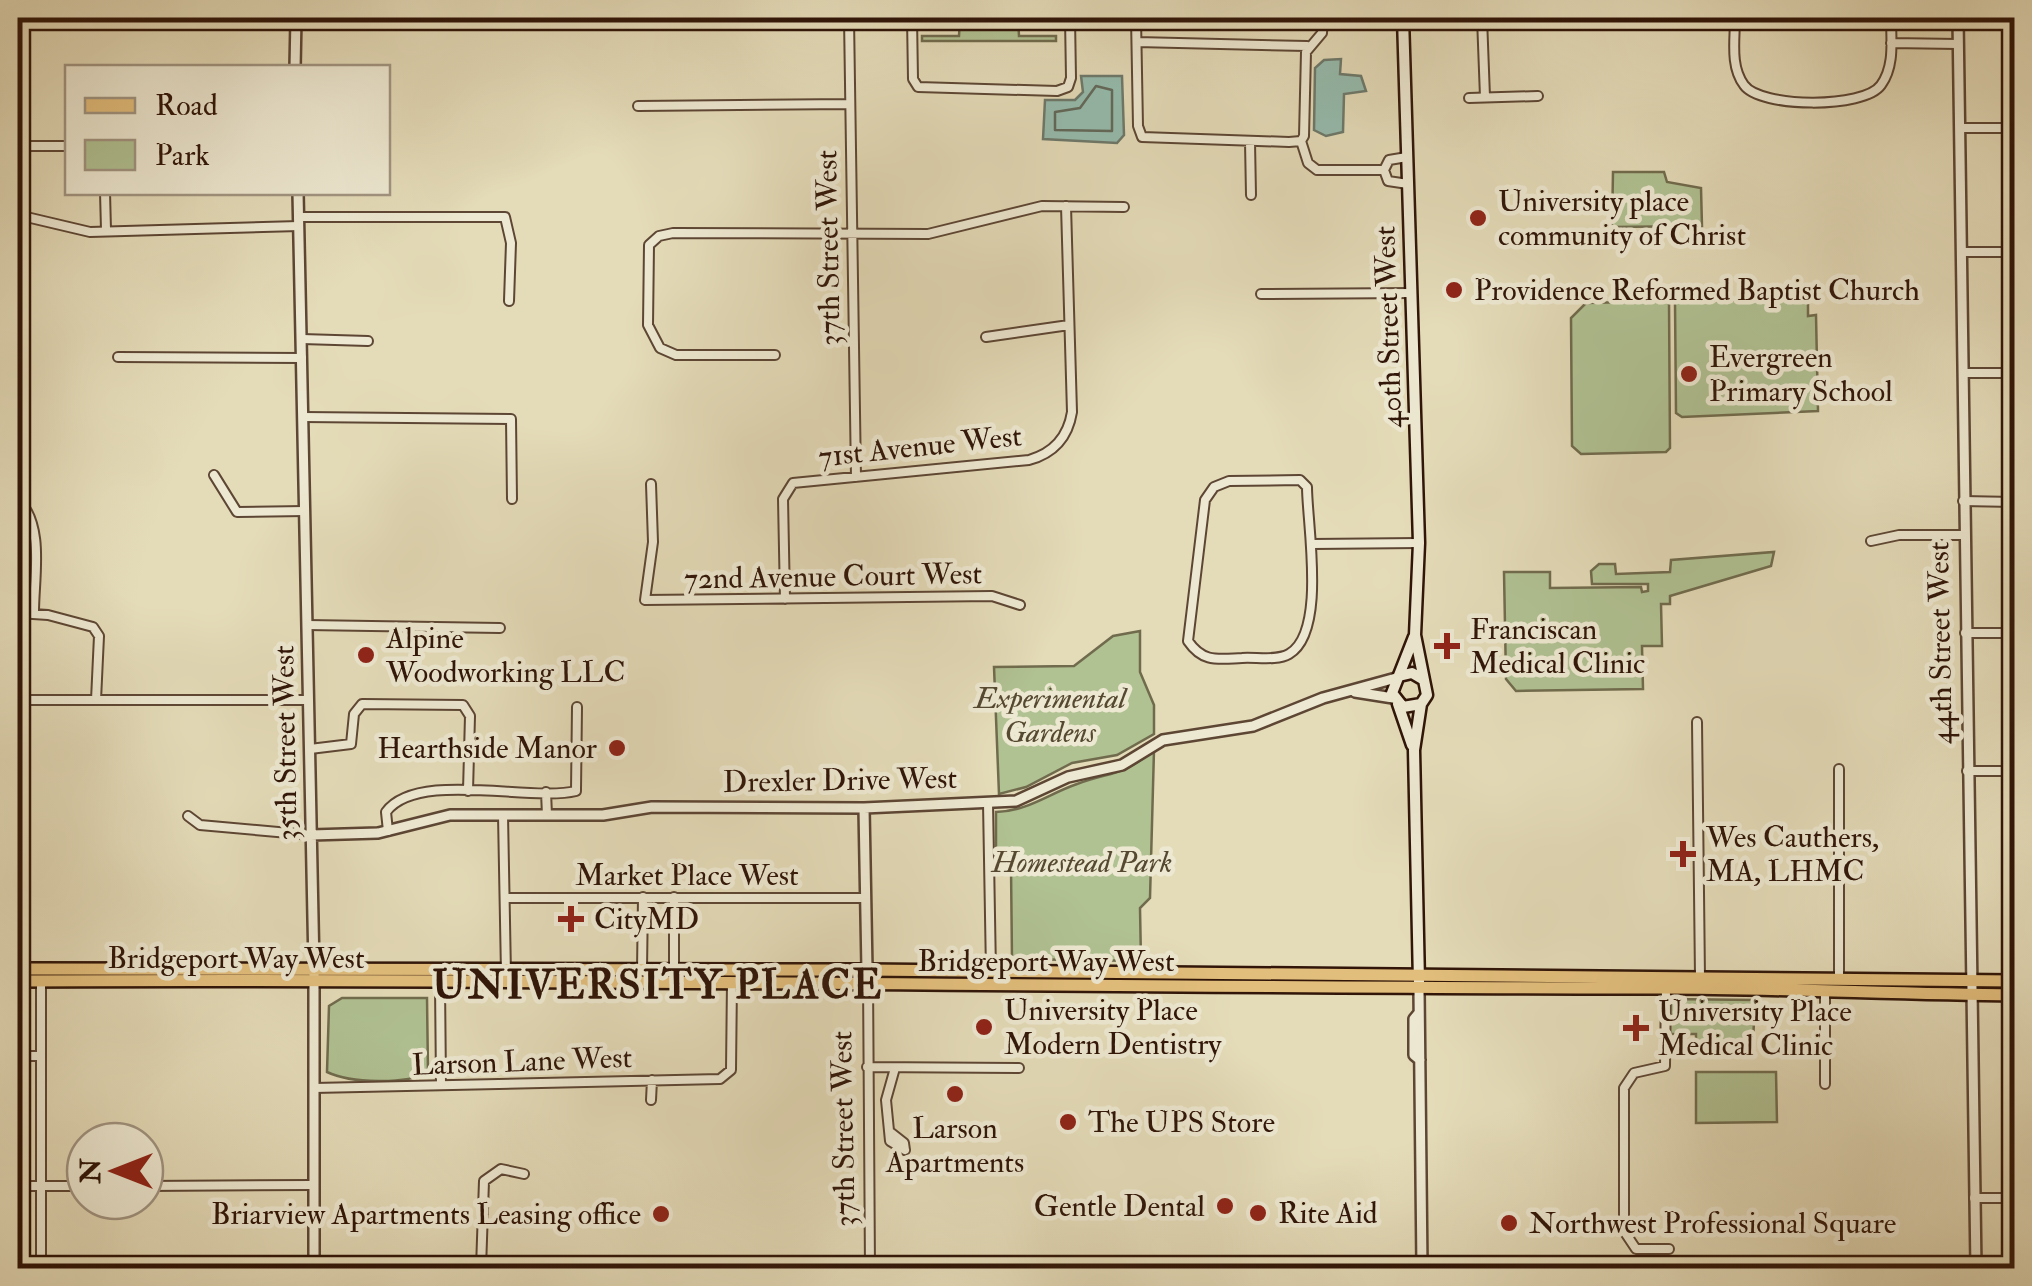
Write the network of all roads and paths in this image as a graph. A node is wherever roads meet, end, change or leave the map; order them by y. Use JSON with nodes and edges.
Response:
{"nodes":[{"id":1,"x":296,"y":18,"type":"edge"},
{"id":2,"x":848,"y":18,"type":"edge"},
{"id":3,"x":912,"y":18,"type":"edge"},
{"id":4,"x":1070,"y":18,"type":"edge"},
{"id":5,"x":1136,"y":18,"type":"edge"},
{"id":6,"x":1322,"y":18,"type":"edge"},
{"id":7,"x":1403,"y":18,"type":"edge"},
{"id":8,"x":1482,"y":18,"type":"edge"},
{"id":9,"x":1734,"y":18,"type":"edge"},
{"id":10,"x":1891,"y":18,"type":"edge"},
{"id":11,"x":1958,"y":18,"type":"edge"},
{"id":12,"x":1137,"y":42,"type":"junction"},
{"id":13,"x":1891,"y":43,"type":"junction"},
{"id":14,"x":1958,"y":44,"type":"junction"},
{"id":15,"x":1307,"y":46,"type":"junction"},
{"id":16,"x":296,"y":65,"type":"edge"},
{"id":17,"x":1485,"y":96,"type":"junction"},
{"id":18,"x":1538,"y":96,"type":"dead end"},
{"id":19,"x":1469,"y":98,"type":"dead end"},
{"id":20,"x":850,"y":104,"type":"junction"},
{"id":21,"x":638,"y":106,"type":"dead end"},
{"id":22,"x":1960,"y":128,"type":"junction"},
{"id":23,"x":2014,"y":128,"type":"edge"},
{"id":24,"x":1302,"y":138,"type":"junction"},
{"id":25,"x":1250,"y":142,"type":"junction"},
{"id":26,"x":18,"y":146,"type":"edge"},
{"id":27,"x":65,"y":146,"type":"edge"},
{"id":28,"x":1407,"y":156,"type":"junction"},
{"id":29,"x":1384,"y":170,"type":"junction"},
{"id":30,"x":1408,"y":184,"type":"junction"},
{"id":31,"x":105,"y":195,"type":"edge"},
{"id":32,"x":298,"y":195,"type":"edge"},
{"id":33,"x":1251,"y":195,"type":"dead end"},
{"id":34,"x":1066,"y":206,"type":"junction"},
{"id":35,"x":1124,"y":207,"type":"dead end"},
{"id":36,"x":18,"y":215,"type":"edge"},
{"id":37,"x":298,"y":222,"type":"junction"},
{"id":38,"x":106,"y":230,"type":"junction"},
{"id":39,"x":854,"y":234,"type":"junction"},
{"id":40,"x":1961,"y":252,"type":"junction"},
{"id":41,"x":2014,"y":252,"type":"edge"},
{"id":42,"x":1412,"y":293,"type":"junction"},
{"id":43,"x":1261,"y":294,"type":"dead end"},
{"id":44,"x":509,"y":300,"type":"dead end"},
{"id":45,"x":1069,"y":325,"type":"junction"},
{"id":46,"x":986,"y":337,"type":"dead end"},
{"id":47,"x":302,"y":339,"type":"junction"},
{"id":48,"x":368,"y":341,"type":"dead end"},
{"id":49,"x":775,"y":355,"type":"dead end"},
{"id":50,"x":118,"y":357,"type":"dead end"},
{"id":51,"x":302,"y":358,"type":"junction"},
{"id":52,"x":1963,"y":373,"type":"junction"},
{"id":53,"x":2014,"y":373,"type":"edge"},
{"id":54,"x":303,"y":417,"type":"junction"},
{"id":55,"x":214,"y":475,"type":"dead end"},
{"id":56,"x":856,"y":477,"type":"junction"},
{"id":57,"x":651,"y":484,"type":"dead end"},
{"id":58,"x":512,"y":499,"type":"dead end"},
{"id":59,"x":18,"y":500,"type":"edge"},
{"id":60,"x":1963,"y":501,"type":"junction"},
{"id":61,"x":2014,"y":502,"type":"edge"},
{"id":62,"x":305,"y":511,"type":"junction"},
{"id":63,"x":1964,"y":535,"type":"junction"},
{"id":64,"x":1872,"y":540,"type":"dead end"},
{"id":65,"x":1312,"y":544,"type":"junction"},
{"id":66,"x":1418,"y":544,"type":"junction"},
{"id":67,"x":784,"y":599,"type":"junction"},
{"id":68,"x":1020,"y":606,"type":"dead end"},
{"id":69,"x":34,"y":612,"type":"junction"},
{"id":70,"x":18,"y":613,"type":"edge"},
{"id":71,"x":308,"y":625,"type":"junction"},
{"id":72,"x":500,"y":628,"type":"dead end"},
{"id":73,"x":1965,"y":633,"type":"junction"},
{"id":74,"x":2014,"y":633,"type":"edge"},
{"id":75,"x":1415,"y":635,"type":"junction"},
{"id":76,"x":1398,"y":677,"type":"junction"},
{"id":77,"x":1424,"y":680,"type":"junction"},
{"id":78,"x":1352,"y":692,"type":"junction"},
{"id":79,"x":18,"y":700,"type":"edge"},
{"id":80,"x":96,"y":700,"type":"junction"},
{"id":81,"x":308,"y":700,"type":"junction"},
{"id":82,"x":1396,"y":701,"type":"junction"},
{"id":83,"x":1422,"y":704,"type":"junction"},
{"id":84,"x":577,"y":707,"type":"dead end"},
{"id":85,"x":1697,"y":722,"type":"dead end"},
{"id":86,"x":310,"y":749,"type":"junction"},
{"id":87,"x":1414,"y":750,"type":"junction"},
{"id":88,"x":1838,"y":769,"type":"dead end"},
{"id":89,"x":1967,"y":771,"type":"junction"},
{"id":90,"x":2014,"y":771,"type":"edge"},
{"id":91,"x":468,"y":791,"type":"junction"},
{"id":92,"x":546,"y":792,"type":"junction"},
{"id":93,"x":988,"y":803,"type":"junction"},
{"id":94,"x":864,"y":808,"type":"junction"},
{"id":95,"x":503,"y":815,"type":"junction"},
{"id":96,"x":547,"y":815,"type":"junction"},
{"id":97,"x":188,"y":816,"type":"dead end"},
{"id":98,"x":388,"y":831,"type":"junction"},
{"id":99,"x":311,"y":835,"type":"junction"},
{"id":100,"x":643,"y":897,"type":"junction"},
{"id":101,"x":674,"y":897,"type":"junction"},
{"id":102,"x":508,"y":898,"type":"junction"},
{"id":103,"x":866,"y":898,"type":"junction"},
{"id":104,"x":314,"y":968,"type":"junction"},
{"id":105,"x":506,"y":968,"type":"junction"},
{"id":106,"x":18,"y":970,"type":"edge"},
{"id":107,"x":642,"y":970,"type":"junction"},
{"id":108,"x":674,"y":970,"type":"junction"},
{"id":109,"x":868,"y":970,"type":"junction"},
{"id":110,"x":991,"y":972,"type":"junction"},
{"id":111,"x":1700,"y":977,"type":"junction"},
{"id":112,"x":1839,"y":980,"type":"junction"},
{"id":113,"x":1970,"y":980,"type":"junction"},
{"id":114,"x":42,"y":981,"type":"junction"},
{"id":115,"x":2014,"y":981,"type":"edge"},
{"id":116,"x":18,"y":982,"type":"edge"},
{"id":117,"x":732,"y":982,"type":"junction"},
{"id":118,"x":314,"y":983,"type":"junction"},
{"id":119,"x":506,"y":983,"type":"junction"},
{"id":120,"x":440,"y":984,"type":"junction"},
{"id":121,"x":1419,"y":984,"type":"junction"},
{"id":122,"x":868,"y":985,"type":"junction"},
{"id":123,"x":1666,"y":988,"type":"junction"},
{"id":124,"x":1825,"y":993,"type":"junction"},
{"id":125,"x":1970,"y":995,"type":"junction"},
{"id":126,"x":2014,"y":996,"type":"edge"},
{"id":127,"x":18,"y":1056,"type":"edge"},
{"id":128,"x":41,"y":1056,"type":"junction"},
{"id":129,"x":867,"y":1067,"type":"junction"},
{"id":130,"x":896,"y":1068,"type":"junction"},
{"id":131,"x":1019,"y":1068,"type":"dead end"},
{"id":132,"x":652,"y":1080,"type":"junction"},
{"id":133,"x":441,"y":1082,"type":"junction"},
{"id":134,"x":1825,"y":1084,"type":"dead end"},
{"id":135,"x":314,"y":1088,"type":"junction"},
{"id":136,"x":651,"y":1100,"type":"dead end"},
{"id":137,"x":890,"y":1132,"type":"dead end"},
{"id":138,"x":524,"y":1174,"type":"dead end"},
{"id":139,"x":18,"y":1186,"type":"edge"},
{"id":140,"x":41,"y":1186,"type":"junction"},
{"id":141,"x":65,"y":1186,"type":"edge"},
{"id":142,"x":165,"y":1186,"type":"edge"},
{"id":143,"x":313,"y":1186,"type":"junction"},
{"id":144,"x":1974,"y":1198,"type":"junction"},
{"id":145,"x":2014,"y":1198,"type":"edge"},
{"id":146,"x":1669,"y":1249,"type":"dead end"},
{"id":147,"x":41,"y":1268,"type":"edge"},
{"id":148,"x":314,"y":1268,"type":"edge"},
{"id":149,"x":481,"y":1268,"type":"edge"},
{"id":150,"x":870,"y":1268,"type":"edge"},
{"id":151,"x":1422,"y":1268,"type":"edge"},
{"id":152,"x":1976,"y":1268,"type":"edge"}],
"edges":[{"from":1,"to":16,"type":"street"},
{"from":2,"to":20,"type":"street","name":"37th Street West"},
{"from":3,"to":4,"type":"street"},
{"from":5,"to":12,"type":"street"},
{"from":6,"to":15,"type":"street"},
{"from":7,"to":28,"type":"main road","name":"40th Street West"},
{"from":8,"to":17,"type":"street"},
{"from":9,"to":13,"type":"street"},
{"from":10,"to":13,"type":"street"},
{"from":11,"to":14,"type":"street","name":"44th Street West"},
{"from":12,"to":15,"type":"street"},
{"from":12,"to":25,"type":"street"},
{"from":13,"to":14,"type":"street"},
{"from":14,"to":22,"type":"street","name":"44th Street West"},
{"from":15,"to":24,"type":"street"},
{"from":17,"to":18,"type":"street"},
{"from":17,"to":19,"type":"street"},
{"from":20,"to":21,"type":"street"},
{"from":20,"to":39,"type":"street","name":"37th Street West"},
{"from":22,"to":23,"type":"street"},
{"from":22,"to":40,"type":"street","name":"44th Street West"},
{"from":24,"to":25,"type":"street"},
{"from":24,"to":29,"type":"street"},
{"from":25,"to":33,"type":"street"},
{"from":26,"to":27,"type":"street"},
{"from":28,"to":29,"type":"street"},
{"from":28,"to":30,"type":"main road","name":"40th Street West"},
{"from":29,"to":30,"type":"street"},
{"from":30,"to":42,"type":"main road","name":"40th Street West"},
{"from":31,"to":38,"type":"street"},
{"from":32,"to":37,"type":"street","name":"35th Street West"},
{"from":34,"to":35,"type":"street"},
{"from":34,"to":39,"type":"street"},
{"from":34,"to":45,"type":"street"},
{"from":36,"to":38,"type":"street"},
{"from":37,"to":38,"type":"street"},
{"from":37,"to":44,"type":"street"},
{"from":37,"to":47,"type":"street","name":"35th Street West"},
{"from":39,"to":49,"type":"street"},
{"from":39,"to":56,"type":"street","name":"37th Street West"},
{"from":40,"to":41,"type":"street"},
{"from":40,"to":52,"type":"street","name":"44th Street West"},
{"from":42,"to":43,"type":"street"},
{"from":42,"to":66,"type":"main road","name":"40th Street West"},
{"from":45,"to":46,"type":"street"},
{"from":45,"to":56,"type":"street","name":"71st Avenue West"},
{"from":47,"to":48,"type":"street"},
{"from":47,"to":51,"type":"street","name":"35th Street West"},
{"from":50,"to":51,"type":"street"},
{"from":51,"to":54,"type":"street","name":"35th Street West"},
{"from":52,"to":53,"type":"street"},
{"from":52,"to":60,"type":"street","name":"44th Street West"},
{"from":54,"to":58,"type":"street"},
{"from":54,"to":62,"type":"street","name":"35th Street West"},
{"from":55,"to":62,"type":"street"},
{"from":56,"to":67,"type":"street","name":"71st Avenue West"},
{"from":57,"to":67,"type":"street","name":"72nd Avenue Court West"},
{"from":59,"to":69,"type":"street"},
{"from":60,"to":61,"type":"street"},
{"from":60,"to":63,"type":"street","name":"44th Street West"},
{"from":62,"to":71,"type":"street","name":"35th Street West"},
{"from":63,"to":64,"type":"street"},
{"from":63,"to":73,"type":"street","name":"44th Street West"},
{"from":65,"to":65,"type":"street"},
{"from":65,"to":66,"type":"street"},
{"from":66,"to":75,"type":"main road","name":"40th Street West"},
{"from":67,"to":68,"type":"street","name":"72nd Avenue Court West"},
{"from":69,"to":70,"type":"street"},
{"from":69,"to":80,"type":"street"},
{"from":71,"to":72,"type":"street"},
{"from":71,"to":81,"type":"street","name":"35th Street West"},
{"from":73,"to":74,"type":"street"},
{"from":73,"to":89,"type":"street","name":"44th Street West"},
{"from":75,"to":76,"type":"main road","name":"40th Street West"},
{"from":75,"to":77,"type":"main road","name":"40th Street West"},
{"from":76,"to":77,"type":"main road"},
{"from":76,"to":78,"type":"street","name":"Drexler Drive West"},
{"from":76,"to":82,"type":"main road"},
{"from":77,"to":83,"type":"main road"},
{"from":78,"to":82,"type":"street","name":"Drexler Drive West"},
{"from":78,"to":93,"type":"street","name":"Drexler Drive West"},
{"from":79,"to":80,"type":"street"},
{"from":80,"to":81,"type":"street"},
{"from":81,"to":86,"type":"street","name":"35th Street West"},
{"from":82,"to":83,"type":"main road"},
{"from":82,"to":87,"type":"main road"},
{"from":83,"to":87,"type":"main road"},
{"from":84,"to":92,"type":"street"},
{"from":85,"to":111,"type":"street"},
{"from":86,"to":91,"type":"street"},
{"from":86,"to":99,"type":"street","name":"35th Street West"},
{"from":87,"to":121,"type":"main road"},
{"from":88,"to":112,"type":"street"},
{"from":89,"to":90,"type":"street"},
{"from":89,"to":113,"type":"street","name":"44th Street West"},
{"from":91,"to":92,"type":"street"},
{"from":91,"to":98,"type":"street"},
{"from":92,"to":96,"type":"street"},
{"from":93,"to":94,"type":"street","name":"Drexler Drive West"},
{"from":93,"to":110,"type":"street"},
{"from":94,"to":96,"type":"street","name":"Drexler Drive West"},
{"from":94,"to":103,"type":"street","name":"37th Street West"},
{"from":95,"to":96,"type":"street","name":"Drexler Drive West"},
{"from":95,"to":98,"type":"street","name":"Drexler Drive West"},
{"from":95,"to":102,"type":"street"},
{"from":97,"to":99,"type":"street"},
{"from":98,"to":99,"type":"street","name":"Drexler Drive West"},
{"from":99,"to":104,"type":"street","name":"35th Street West"},
{"from":100,"to":101,"type":"street","name":"Market Place West"},
{"from":100,"to":102,"type":"street","name":"Market Place West"},
{"from":100,"to":107,"type":"street"},
{"from":101,"to":103,"type":"street","name":"Market Place West"},
{"from":101,"to":108,"type":"street"},
{"from":102,"to":105,"type":"street"},
{"from":103,"to":109,"type":"street","name":"37th Street West"},
{"from":104,"to":105,"type":"main road","name":"Bridgeport Way West"},
{"from":104,"to":106,"type":"main road","name":"Bridgeport Way West"},
{"from":104,"to":118,"type":"street","name":"35th Street West"},
{"from":105,"to":107,"type":"main road","name":"Bridgeport Way West"},
{"from":105,"to":119,"type":"street"},
{"from":107,"to":108,"type":"main road","name":"Bridgeport Way West"},
{"from":108,"to":109,"type":"main road","name":"Bridgeport Way West"},
{"from":109,"to":110,"type":"main road","name":"Bridgeport Way West"},
{"from":109,"to":122,"type":"street","name":"37th Street West"},
{"from":110,"to":121,"type":"main road","name":"Bridgeport Way West"},
{"from":111,"to":112,"type":"main road","name":"Bridgeport Way West"},
{"from":111,"to":121,"type":"main road","name":"Bridgeport Way West"},
{"from":112,"to":113,"type":"main road","name":"Bridgeport Way West"},
{"from":113,"to":115,"type":"main road","name":"Bridgeport Way West"},
{"from":113,"to":125,"type":"street","name":"44th Street West"},
{"from":114,"to":116,"type":"main road","name":"Bridgeport Way West"},
{"from":114,"to":118,"type":"main road","name":"Bridgeport Way West"},
{"from":114,"to":128,"type":"street"},
{"from":117,"to":119,"type":"main road","name":"Bridgeport Way West"},
{"from":117,"to":122,"type":"main road","name":"Bridgeport Way West"},
{"from":117,"to":132,"type":"street","name":"Larson Lane West"},
{"from":118,"to":120,"type":"main road","name":"Bridgeport Way West"},
{"from":118,"to":135,"type":"street","name":"35th Street West"},
{"from":119,"to":120,"type":"main road","name":"Bridgeport Way West"},
{"from":120,"to":133,"type":"street"},
{"from":121,"to":122,"type":"main road","name":"Bridgeport Way West"},
{"from":121,"to":123,"type":"main road","name":"Bridgeport Way West"},
{"from":121,"to":151,"type":"street"},
{"from":122,"to":129,"type":"street","name":"37th Street West"},
{"from":123,"to":124,"type":"main road","name":"Bridgeport Way West"},
{"from":123,"to":146,"type":"street"},
{"from":124,"to":125,"type":"main road","name":"Bridgeport Way West"},
{"from":124,"to":134,"type":"street"},
{"from":125,"to":126,"type":"main road","name":"Bridgeport Way West"},
{"from":125,"to":144,"type":"street","name":"44th Street West"},
{"from":127,"to":128,"type":"street"},
{"from":128,"to":140,"type":"street"},
{"from":129,"to":130,"type":"street"},
{"from":129,"to":150,"type":"street","name":"37th Street West"},
{"from":130,"to":131,"type":"street"},
{"from":130,"to":137,"type":"street"},
{"from":132,"to":133,"type":"street","name":"Larson Lane West"},
{"from":132,"to":136,"type":"street"},
{"from":133,"to":135,"type":"street","name":"Larson Lane West"},
{"from":135,"to":143,"type":"street","name":"35th Street West"},
{"from":138,"to":149,"type":"street"},
{"from":139,"to":140,"type":"street"},
{"from":140,"to":141,"type":"street"},
{"from":140,"to":147,"type":"street"},
{"from":142,"to":143,"type":"street"},
{"from":143,"to":148,"type":"street","name":"35th Street West"},
{"from":144,"to":145,"type":"street"},
{"from":144,"to":152,"type":"street","name":"44th Street West"}]}
